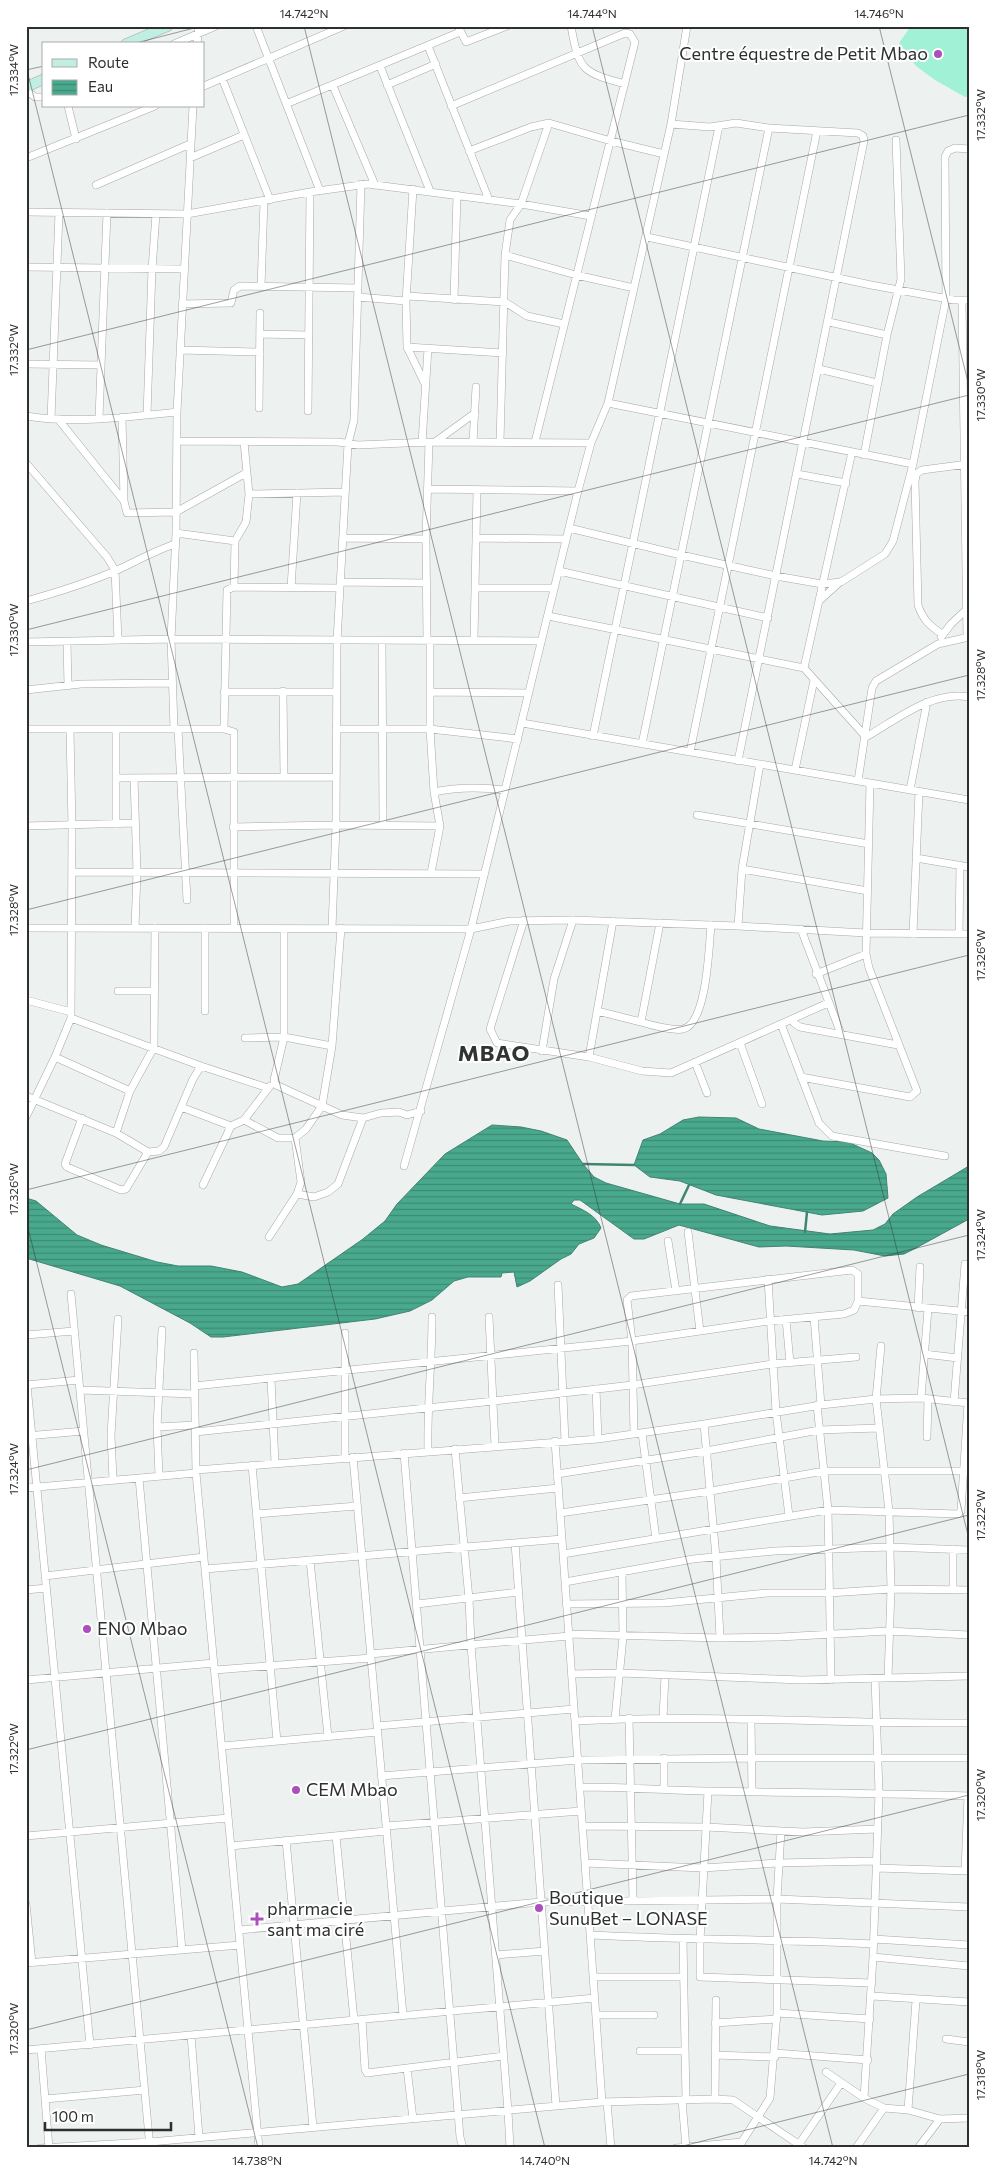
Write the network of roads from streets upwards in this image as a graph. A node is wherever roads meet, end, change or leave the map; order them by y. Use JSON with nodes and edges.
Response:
{"nodes":[{"id":1,"x":168,"y":26,"type":"edge"},
{"id":2,"x":193,"y":26,"type":"edge"},
{"id":3,"x":216,"y":26,"type":"edge"},
{"id":4,"x":256,"y":26,"type":"edge"},
{"id":5,"x":344,"y":26,"type":"edge"},
{"id":6,"x":507,"y":26,"type":"edge"},
{"id":7,"x":571,"y":26,"type":"edge"},
{"id":8,"x":688,"y":26,"type":"edge"},
{"id":9,"x":459,"y":29,"type":"edge"},
{"id":10,"x":198,"y":30,"type":"edge"},
{"id":11,"x":131,"y":42,"type":"edge"},
{"id":12,"x":177,"y":42,"type":"edge"},
{"id":13,"x":428,"y":46,"type":"junction"},
{"id":14,"x":576,"y":53,"type":"junction"},
{"id":15,"x":268,"y":57,"type":"junction"},
{"id":16,"x":436,"y":64,"type":"junction"},
{"id":17,"x":380,"y":66,"type":"junction"},
{"id":18,"x":222,"y":78,"type":"junction"},
{"id":19,"x":42,"y":80,"type":"edge"},
{"id":20,"x":625,"y":84,"type":"junction"},
{"id":21,"x":388,"y":85,"type":"junction"},
{"id":22,"x":205,"y":86,"type":"edge"},
{"id":23,"x":333,"y":86,"type":"junction"},
{"id":24,"x":26,"y":89,"type":"edge"},
{"id":25,"x":42,"y":97,"type":"edge"},
{"id":26,"x":286,"y":104,"type":"junction"},
{"id":27,"x":451,"y":106,"type":"junction"},
{"id":28,"x":68,"y":108,"type":"edge"},
{"id":29,"x":150,"y":108,"type":"edge"},
{"id":30,"x":193,"y":108,"type":"edge"},
{"id":31,"x":549,"y":123,"type":"junction"},
{"id":32,"x":671,"y":124,"type":"junction"},
{"id":33,"x":719,"y":126,"type":"junction"},
{"id":34,"x":769,"y":128,"type":"junction"},
{"id":35,"x":817,"y":131,"type":"junction"},
{"id":36,"x":244,"y":135,"type":"junction"},
{"id":37,"x":76,"y":139,"type":"junction"},
{"id":38,"x":896,"y":140,"type":"dead end"},
{"id":39,"x":610,"y":141,"type":"junction"},
{"id":40,"x":190,"y":144,"type":"junction"},
{"id":41,"x":969,"y":149,"type":"edge"},
{"id":42,"x":469,"y":151,"type":"junction"},
{"id":43,"x":664,"y":154,"type":"junction"},
{"id":44,"x":26,"y":158,"type":"edge"},
{"id":45,"x":190,"y":158,"type":"junction"},
{"id":46,"x":361,"y":184,"type":"junction"},
{"id":47,"x":96,"y":185,"type":"dead end"},
{"id":48,"x":375,"y":186,"type":"junction"},
{"id":49,"x":320,"y":190,"type":"junction"},
{"id":50,"x":413,"y":190,"type":"junction"},
{"id":51,"x":430,"y":191,"type":"junction"},
{"id":52,"x":310,"y":192,"type":"junction"},
{"id":53,"x":457,"y":196,"type":"junction"},
{"id":54,"x":489,"y":200,"type":"junction"},
{"id":55,"x":267,"y":201,"type":"junction"},
{"id":56,"x":521,"y":204,"type":"junction"},
{"id":57,"x":26,"y":212,"type":"edge"},
{"id":58,"x":59,"y":212,"type":"junction"},
{"id":59,"x":107,"y":213,"type":"junction"},
{"id":60,"x":156,"y":214,"type":"junction"},
{"id":61,"x":187,"y":214,"type":"junction"},
{"id":62,"x":591,"y":216,"type":"junction"},
{"id":63,"x":647,"y":237,"type":"junction"},
{"id":64,"x":694,"y":248,"type":"junction"},
{"id":65,"x":505,"y":255,"type":"junction"},
{"id":66,"x":742,"y":258,"type":"junction"},
{"id":67,"x":26,"y":266,"type":"edge"},
{"id":68,"x":56,"y":267,"type":"junction"},
{"id":69,"x":789,"y":267,"type":"junction"},
{"id":70,"x":105,"y":268,"type":"junction"},
{"id":71,"x":152,"y":269,"type":"junction"},
{"id":72,"x":184,"y":270,"type":"junction"},
{"id":73,"x":576,"y":275,"type":"junction"},
{"id":74,"x":838,"y":277,"type":"junction"},
{"id":75,"x":260,"y":287,"type":"junction"},
{"id":76,"x":309,"y":288,"type":"junction"},
{"id":77,"x":358,"y":288,"type":"junction"},
{"id":78,"x":634,"y":288,"type":"junction"},
{"id":79,"x":898,"y":289,"type":"junction"},
{"id":80,"x":358,"y":297,"type":"junction"},
{"id":81,"x":407,"y":299,"type":"junction"},
{"id":82,"x":946,"y":299,"type":"junction"},
{"id":83,"x":454,"y":300,"type":"junction"},
{"id":84,"x":966,"y":300,"type":"edge"},
{"id":85,"x":505,"y":302,"type":"junction"},
{"id":86,"x":182,"y":304,"type":"junction"},
{"id":87,"x":260,"y":313,"type":"dead end"},
{"id":88,"x":829,"y":322,"type":"junction"},
{"id":89,"x":564,"y":324,"type":"junction"},
{"id":90,"x":260,"y":334,"type":"junction"},
{"id":91,"x":309,"y":335,"type":"junction"},
{"id":92,"x":887,"y":335,"type":"junction"},
{"id":93,"x":407,"y":347,"type":"junction"},
{"id":94,"x":428,"y":348,"type":"junction"},
{"id":95,"x":180,"y":350,"type":"junction"},
{"id":96,"x":260,"y":352,"type":"junction"},
{"id":97,"x":503,"y":353,"type":"junction"},
{"id":98,"x":26,"y":364,"type":"edge"},
{"id":99,"x":101,"y":364,"type":"junction"},
{"id":100,"x":53,"y":365,"type":"junction"},
{"id":101,"x":819,"y":369,"type":"junction"},
{"id":102,"x":877,"y":383,"type":"junction"},
{"id":103,"x":424,"y":384,"type":"junction"},
{"id":104,"x":476,"y":387,"type":"dead end"},
{"id":105,"x":608,"y":403,"type":"junction"},
{"id":106,"x":259,"y":408,"type":"dead end"},
{"id":107,"x":308,"y":411,"type":"dead end"},
{"id":108,"x":177,"y":412,"type":"junction"},
{"id":109,"x":475,"y":413,"type":"junction"},
{"id":110,"x":660,"y":414,"type":"junction"},
{"id":111,"x":147,"y":415,"type":"junction"},
{"id":112,"x":26,"y":416,"type":"edge"},
{"id":113,"x":122,"y":417,"type":"junction"},
{"id":114,"x":99,"y":418,"type":"junction"},
{"id":115,"x":54,"y":419,"type":"junction"},
{"id":116,"x":708,"y":423,"type":"junction"},
{"id":117,"x":756,"y":433,"type":"junction"},
{"id":118,"x":176,"y":441,"type":"junction"},
{"id":119,"x":244,"y":442,"type":"junction"},
{"id":120,"x":473,"y":442,"type":"junction"},
{"id":121,"x":500,"y":442,"type":"junction"},
{"id":122,"x":535,"y":442,"type":"junction"},
{"id":123,"x":429,"y":443,"type":"junction"},
{"id":124,"x":591,"y":443,"type":"junction"},
{"id":125,"x":804,"y":443,"type":"junction"},
{"id":126,"x":348,"y":444,"type":"junction"},
{"id":127,"x":852,"y":452,"type":"junction"},
{"id":128,"x":864,"y":454,"type":"junction"},
{"id":129,"x":967,"y":456,"type":"edge"},
{"id":130,"x":26,"y":463,"type":"edge"},
{"id":131,"x":913,"y":464,"type":"junction"},
{"id":132,"x":967,"y":464,"type":"edge"},
{"id":133,"x":246,"y":473,"type":"junction"},
{"id":134,"x":798,"y":474,"type":"junction"},
{"id":135,"x":846,"y":483,"type":"junction"},
{"id":136,"x":427,"y":490,"type":"junction"},
{"id":137,"x":477,"y":490,"type":"junction"},
{"id":138,"x":578,"y":491,"type":"junction"},
{"id":139,"x":346,"y":492,"type":"junction"},
{"id":140,"x":297,"y":493,"type":"junction"},
{"id":141,"x":249,"y":494,"type":"junction"},
{"id":142,"x":124,"y":501,"type":"junction"},
{"id":143,"x":176,"y":512,"type":"junction"},
{"id":144,"x":569,"y":528,"type":"junction"},
{"id":145,"x":176,"y":533,"type":"junction"},
{"id":146,"x":343,"y":538,"type":"junction"},
{"id":147,"x":476,"y":538,"type":"junction"},
{"id":148,"x":426,"y":539,"type":"junction"},
{"id":149,"x":566,"y":539,"type":"junction"},
{"id":150,"x":235,"y":541,"type":"junction"},
{"id":151,"x":175,"y":544,"type":"junction"},
{"id":152,"x":633,"y":544,"type":"junction"},
{"id":153,"x":681,"y":555,"type":"junction"},
{"id":154,"x":729,"y":565,"type":"junction"},
{"id":155,"x":115,"y":570,"type":"junction"},
{"id":156,"x":559,"y":571,"type":"junction"},
{"id":157,"x":776,"y":576,"type":"junction"},
{"id":158,"x":841,"y":582,"type":"junction"},
{"id":159,"x":427,"y":583,"type":"junction"},
{"id":160,"x":822,"y":584,"type":"junction"},
{"id":161,"x":340,"y":585,"type":"junction"},
{"id":162,"x":623,"y":586,"type":"junction"},
{"id":163,"x":234,"y":587,"type":"junction"},
{"id":164,"x":290,"y":588,"type":"junction"},
{"id":165,"x":475,"y":588,"type":"junction"},
{"id":166,"x":554,"y":588,"type":"junction"},
{"id":167,"x":672,"y":596,"type":"junction"},
{"id":168,"x":26,"y":601,"type":"edge"},
{"id":169,"x":819,"y":601,"type":"junction"},
{"id":170,"x":720,"y":607,"type":"junction"},
{"id":171,"x":967,"y":609,"type":"junction"},
{"id":172,"x":548,"y":616,"type":"junction"},
{"id":173,"x":768,"y":618,"type":"junction"},
{"id":174,"x":615,"y":629,"type":"junction"},
{"id":175,"x":942,"y":634,"type":"junction"},
{"id":176,"x":968,"y":637,"type":"edge"},
{"id":177,"x":171,"y":639,"type":"junction"},
{"id":178,"x":663,"y":639,"type":"junction"},
{"id":179,"x":118,"y":640,"type":"junction"},
{"id":180,"x":226,"y":640,"type":"junction"},
{"id":181,"x":428,"y":640,"type":"junction"},
{"id":182,"x":474,"y":640,"type":"junction"},
{"id":183,"x":337,"y":641,"type":"junction"},
{"id":184,"x":382,"y":641,"type":"junction"},
{"id":185,"x":541,"y":641,"type":"junction"},
{"id":186,"x":26,"y":642,"type":"edge"},
{"id":187,"x":67,"y":642,"type":"junction"},
{"id":188,"x":938,"y":644,"type":"junction"},
{"id":189,"x":711,"y":649,"type":"junction"},
{"id":190,"x":759,"y":659,"type":"junction"},
{"id":191,"x":804,"y":668,"type":"junction"},
{"id":192,"x":814,"y":680,"type":"junction"},
{"id":193,"x":172,"y":683,"type":"junction"},
{"id":194,"x":68,"y":686,"type":"junction"},
{"id":195,"x":26,"y":690,"type":"edge"},
{"id":196,"x":283,"y":691,"type":"junction"},
{"id":197,"x":224,"y":692,"type":"junction"},
{"id":198,"x":336,"y":692,"type":"junction"},
{"id":199,"x":430,"y":692,"type":"junction"},
{"id":200,"x":529,"y":692,"type":"junction"},
{"id":201,"x":969,"y":697,"type":"edge"},
{"id":202,"x":927,"y":702,"type":"junction"},
{"id":203,"x":522,"y":723,"type":"junction"},
{"id":204,"x":176,"y":728,"type":"junction"},
{"id":205,"x":382,"y":728,"type":"junction"},
{"id":206,"x":26,"y":729,"type":"edge"},
{"id":207,"x":116,"y":729,"type":"junction"},
{"id":208,"x":224,"y":729,"type":"junction"},
{"id":209,"x":336,"y":729,"type":"junction"},
{"id":210,"x":430,"y":729,"type":"junction"},
{"id":211,"x":70,"y":730,"type":"junction"},
{"id":212,"x":593,"y":736,"type":"junction"},
{"id":213,"x":866,"y":738,"type":"junction"},
{"id":214,"x":518,"y":740,"type":"junction"},
{"id":215,"x":642,"y":744,"type":"junction"},
{"id":216,"x":690,"y":752,"type":"junction"},
{"id":217,"x":738,"y":760,"type":"junction"},
{"id":218,"x":760,"y":764,"type":"junction"},
{"id":219,"x":795,"y":770,"type":"junction"},
{"id":220,"x":182,"y":776,"type":"junction"},
{"id":221,"x":284,"y":776,"type":"junction"},
{"id":222,"x":233,"y":777,"type":"junction"},
{"id":223,"x":336,"y":777,"type":"junction"},
{"id":224,"x":116,"y":778,"type":"junction"},
{"id":225,"x":134,"y":778,"type":"junction"},
{"id":226,"x":858,"y":781,"type":"junction"},
{"id":227,"x":870,"y":783,"type":"junction"},
{"id":228,"x":504,"y":790,"type":"junction"},
{"id":229,"x":910,"y":790,"type":"junction"},
{"id":230,"x":434,"y":792,"type":"junction"},
{"id":231,"x":919,"y":792,"type":"junction"},
{"id":232,"x":969,"y":800,"type":"edge"},
{"id":233,"x":696,"y":815,"type":"dead end"},
{"id":234,"x":135,"y":823,"type":"junction"},
{"id":235,"x":116,"y":824,"type":"junction"},
{"id":236,"x":336,"y":824,"type":"junction"},
{"id":237,"x":749,"y":824,"type":"junction"},
{"id":238,"x":383,"y":825,"type":"junction"},
{"id":239,"x":26,"y":826,"type":"edge"},
{"id":240,"x":72,"y":826,"type":"junction"},
{"id":241,"x":440,"y":826,"type":"junction"},
{"id":242,"x":233,"y":827,"type":"junction"},
{"id":243,"x":869,"y":844,"type":"junction"},
{"id":244,"x":916,"y":858,"type":"junction"},
{"id":245,"x":960,"y":865,"type":"junction"},
{"id":246,"x":969,"y":867,"type":"edge"},
{"id":247,"x":742,"y":869,"type":"junction"},
{"id":248,"x":72,"y":872,"type":"junction"},
{"id":249,"x":137,"y":872,"type":"junction"},
{"id":250,"x":184,"y":872,"type":"junction"},
{"id":251,"x":234,"y":873,"type":"junction"},
{"id":252,"x":334,"y":873,"type":"junction"},
{"id":253,"x":431,"y":874,"type":"junction"},
{"id":254,"x":483,"y":874,"type":"junction"},
{"id":255,"x":868,"y":891,"type":"junction"},
{"id":256,"x":187,"y":900,"type":"dead end"},
{"id":257,"x":524,"y":920,"type":"junction"},
{"id":258,"x":573,"y":920,"type":"junction"},
{"id":259,"x":614,"y":921,"type":"junction"},
{"id":260,"x":660,"y":923,"type":"junction"},
{"id":261,"x":711,"y":925,"type":"junction"},
{"id":262,"x":738,"y":926,"type":"junction"},
{"id":263,"x":26,"y":928,"type":"edge"},
{"id":264,"x":71,"y":928,"type":"junction"},
{"id":265,"x":135,"y":928,"type":"junction"},
{"id":266,"x":155,"y":928,"type":"junction"},
{"id":267,"x":205,"y":928,"type":"junction"},
{"id":268,"x":234,"y":928,"type":"junction"},
{"id":269,"x":332,"y":928,"type":"junction"},
{"id":270,"x":341,"y":928,"type":"junction"},
{"id":271,"x":284,"y":929,"type":"junction"},
{"id":272,"x":471,"y":929,"type":"junction"},
{"id":273,"x":800,"y":929,"type":"junction"},
{"id":274,"x":866,"y":933,"type":"junction"},
{"id":275,"x":913,"y":934,"type":"junction"},
{"id":276,"x":959,"y":934,"type":"junction"},
{"id":277,"x":969,"y":934,"type":"edge"},
{"id":278,"x":866,"y":954,"type":"junction"},
{"id":279,"x":816,"y":974,"type":"junction"},
{"id":280,"x":118,"y":991,"type":"dead end"},
{"id":281,"x":155,"y":991,"type":"junction"},
{"id":282,"x":26,"y":1000,"type":"edge"},
{"id":283,"x":828,"y":1003,"type":"junction"},
{"id":284,"x":205,"y":1011,"type":"dead end"},
{"id":285,"x":597,"y":1011,"type":"junction"},
{"id":286,"x":71,"y":1015,"type":"junction"},
{"id":287,"x":792,"y":1019,"type":"junction"},
{"id":288,"x":641,"y":1022,"type":"junction"},
{"id":289,"x":781,"y":1024,"type":"junction"},
{"id":290,"x":840,"y":1034,"type":"junction"},
{"id":291,"x":284,"y":1037,"type":"junction"},
{"id":292,"x":246,"y":1038,"type":"dead end"},
{"id":293,"x":740,"y":1043,"type":"junction"},
{"id":294,"x":898,"y":1045,"type":"junction"},
{"id":295,"x":332,"y":1046,"type":"junction"},
{"id":296,"x":154,"y":1047,"type":"junction"},
{"id":297,"x":542,"y":1051,"type":"junction"},
{"id":298,"x":55,"y":1057,"type":"junction"},
{"id":299,"x":589,"y":1057,"type":"junction"},
{"id":300,"x":695,"y":1062,"type":"junction"},
{"id":301,"x":201,"y":1066,"type":"junction"},
{"id":302,"x":801,"y":1077,"type":"junction"},
{"id":303,"x":274,"y":1080,"type":"junction"},
{"id":304,"x":268,"y":1088,"type":"junction"},
{"id":305,"x":130,"y":1091,"type":"junction"},
{"id":306,"x":707,"y":1093,"type":"dead end"},
{"id":307,"x":26,"y":1096,"type":"edge"},
{"id":308,"x":34,"y":1100,"type":"junction"},
{"id":309,"x":762,"y":1104,"type":"dead end"},
{"id":310,"x":322,"y":1106,"type":"junction"},
{"id":311,"x":181,"y":1107,"type":"junction"},
{"id":312,"x":421,"y":1111,"type":"junction"},
{"id":313,"x":26,"y":1117,"type":"edge"},
{"id":314,"x":82,"y":1118,"type":"junction"},
{"id":315,"x":363,"y":1118,"type":"junction"},
{"id":316,"x":244,"y":1120,"type":"junction"},
{"id":317,"x":231,"y":1126,"type":"junction"},
{"id":318,"x":116,"y":1133,"type":"junction"},
{"id":319,"x":295,"y":1138,"type":"junction"},
{"id":320,"x":148,"y":1152,"type":"junction"},
{"id":321,"x":945,"y":1156,"type":"dead end"},
{"id":322,"x":404,"y":1166,"type":"dead end"},
{"id":323,"x":203,"y":1185,"type":"dead end"},
{"id":324,"x":298,"y":1194,"type":"junction"},
{"id":325,"x":688,"y":1232,"type":"dead end"},
{"id":326,"x":269,"y":1237,"type":"dead end"},
{"id":327,"x":668,"y":1241,"type":"dead end"},
{"id":328,"x":965,"y":1264,"type":"dead end"},
{"id":329,"x":920,"y":1267,"type":"dead end"},
{"id":330,"x":768,"y":1279,"type":"junction"},
{"id":331,"x":558,"y":1284,"type":"dead end"},
{"id":332,"x":696,"y":1288,"type":"junction"},
{"id":333,"x":676,"y":1291,"type":"junction"},
{"id":334,"x":71,"y":1294,"type":"dead end"},
{"id":335,"x":858,"y":1301,"type":"junction"},
{"id":336,"x":918,"y":1308,"type":"junction"},
{"id":337,"x":928,"y":1309,"type":"junction"},
{"id":338,"x":965,"y":1312,"type":"edge"},
{"id":339,"x":432,"y":1317,"type":"dead end"},
{"id":340,"x":489,"y":1317,"type":"dead end"},
{"id":341,"x":814,"y":1317,"type":"junction"},
{"id":342,"x":118,"y":1319,"type":"dead end"},
{"id":343,"x":786,"y":1320,"type":"junction"},
{"id":344,"x":769,"y":1321,"type":"junction"},
{"id":345,"x":162,"y":1330,"type":"dead end"},
{"id":346,"x":74,"y":1331,"type":"junction"},
{"id":347,"x":700,"y":1331,"type":"junction"},
{"id":348,"x":345,"y":1333,"type":"dead end"},
{"id":349,"x":26,"y":1335,"type":"edge"},
{"id":350,"x":632,"y":1341,"type":"junction"},
{"id":351,"x":881,"y":1346,"type":"dead end"},
{"id":352,"x":561,"y":1348,"type":"junction"},
{"id":353,"x":194,"y":1353,"type":"dead end"},
{"id":354,"x":924,"y":1354,"type":"junction"},
{"id":355,"x":492,"y":1356,"type":"junction"},
{"id":356,"x":856,"y":1357,"type":"dead end"},
{"id":357,"x":958,"y":1358,"type":"junction"},
{"id":358,"x":817,"y":1360,"type":"junction"},
{"id":359,"x":432,"y":1361,"type":"junction"},
{"id":360,"x":790,"y":1363,"type":"junction"},
{"id":361,"x":772,"y":1364,"type":"junction"},
{"id":362,"x":344,"y":1370,"type":"junction"},
{"id":363,"x":271,"y":1379,"type":"junction"},
{"id":364,"x":79,"y":1380,"type":"junction"},
{"id":365,"x":26,"y":1385,"type":"edge"},
{"id":366,"x":632,"y":1385,"type":"junction"},
{"id":367,"x":194,"y":1386,"type":"junction"},
{"id":368,"x":596,"y":1389,"type":"junction"},
{"id":369,"x":80,"y":1390,"type":"junction"},
{"id":370,"x":114,"y":1391,"type":"junction"},
{"id":371,"x":159,"y":1392,"type":"junction"},
{"id":372,"x":563,"y":1393,"type":"junction"},
{"id":373,"x":194,"y":1394,"type":"junction"},
{"id":374,"x":925,"y":1398,"type":"junction"},
{"id":375,"x":876,"y":1399,"type":"junction"},
{"id":376,"x":494,"y":1401,"type":"junction"},
{"id":377,"x":954,"y":1402,"type":"junction"},
{"id":378,"x":968,"y":1403,"type":"edge"},
{"id":379,"x":819,"y":1405,"type":"junction"},
{"id":380,"x":428,"y":1408,"type":"junction"},
{"id":381,"x":776,"y":1412,"type":"junction"},
{"id":382,"x":344,"y":1416,"type":"junction"},
{"id":383,"x":704,"y":1424,"type":"junction"},
{"id":384,"x":273,"y":1425,"type":"junction"},
{"id":385,"x":157,"y":1427,"type":"junction"},
{"id":386,"x":195,"y":1428,"type":"junction"},
{"id":387,"x":879,"y":1428,"type":"junction"},
{"id":388,"x":819,"y":1430,"type":"junction"},
{"id":389,"x":84,"y":1431,"type":"junction"},
{"id":390,"x":642,"y":1432,"type":"junction"},
{"id":391,"x":634,"y":1434,"type":"junction"},
{"id":392,"x":29,"y":1436,"type":"edge"},
{"id":393,"x":779,"y":1437,"type":"junction"},
{"id":394,"x":927,"y":1437,"type":"dead end"},
{"id":395,"x":598,"y":1439,"type":"junction"},
{"id":396,"x":555,"y":1441,"type":"junction"},
{"id":397,"x":565,"y":1441,"type":"junction"},
{"id":398,"x":495,"y":1446,"type":"junction"},
{"id":399,"x":455,"y":1449,"type":"junction"},
{"id":400,"x":428,"y":1451,"type":"junction"},
{"id":401,"x":706,"y":1451,"type":"junction"},
{"id":402,"x":404,"y":1453,"type":"junction"},
{"id":403,"x":349,"y":1458,"type":"junction"},
{"id":404,"x":645,"y":1460,"type":"junction"},
{"id":405,"x":275,"y":1463,"type":"junction"},
{"id":406,"x":252,"y":1465,"type":"junction"},
{"id":407,"x":196,"y":1471,"type":"junction"},
{"id":408,"x":824,"y":1471,"type":"junction"},
{"id":409,"x":966,"y":1471,"type":"edge"},
{"id":410,"x":884,"y":1472,"type":"junction"},
{"id":411,"x":557,"y":1474,"type":"junction"},
{"id":412,"x":159,"y":1476,"type":"junction"},
{"id":413,"x":785,"y":1477,"type":"junction"},
{"id":414,"x":139,"y":1478,"type":"junction"},
{"id":415,"x":113,"y":1480,"type":"junction"},
{"id":416,"x":88,"y":1482,"type":"junction"},
{"id":417,"x":36,"y":1487,"type":"junction"},
{"id":418,"x":26,"y":1488,"type":"edge"},
{"id":419,"x":558,"y":1488,"type":"junction"},
{"id":420,"x":710,"y":1490,"type":"junction"},
{"id":421,"x":459,"y":1498,"type":"junction"},
{"id":422,"x":650,"y":1500,"type":"junction"},
{"id":423,"x":357,"y":1506,"type":"junction"},
{"id":424,"x":828,"y":1510,"type":"junction"},
{"id":425,"x":889,"y":1511,"type":"junction"},
{"id":426,"x":560,"y":1513,"type":"junction"},
{"id":427,"x":256,"y":1514,"type":"junction"},
{"id":428,"x":789,"y":1516,"type":"junction"},
{"id":429,"x":714,"y":1530,"type":"junction"},
{"id":430,"x":562,"y":1539,"type":"junction"},
{"id":431,"x":656,"y":1539,"type":"junction"},
{"id":432,"x":515,"y":1543,"type":"junction"},
{"id":433,"x":463,"y":1547,"type":"junction"},
{"id":434,"x":830,"y":1548,"type":"junction"},
{"id":435,"x":889,"y":1548,"type":"junction"},
{"id":436,"x":954,"y":1550,"type":"junction"},
{"id":437,"x":969,"y":1550,"type":"edge"},
{"id":438,"x":412,"y":1552,"type":"junction"},
{"id":439,"x":563,"y":1554,"type":"junction"},
{"id":440,"x":362,"y":1556,"type":"junction"},
{"id":441,"x":204,"y":1557,"type":"junction"},
{"id":442,"x":716,"y":1557,"type":"junction"},
{"id":443,"x":310,"y":1560,"type":"junction"},
{"id":444,"x":147,"y":1564,"type":"junction"},
{"id":445,"x":261,"y":1564,"type":"junction"},
{"id":446,"x":205,"y":1569,"type":"junction"},
{"id":447,"x":96,"y":1570,"type":"junction"},
{"id":448,"x":622,"y":1573,"type":"junction"},
{"id":449,"x":45,"y":1576,"type":"junction"},
{"id":450,"x":565,"y":1582,"type":"junction"},
{"id":451,"x":46,"y":1588,"type":"junction"},
{"id":452,"x":890,"y":1589,"type":"junction"},
{"id":453,"x":26,"y":1590,"type":"edge"},
{"id":454,"x":952,"y":1590,"type":"junction"},
{"id":455,"x":969,"y":1590,"type":"edge"},
{"id":456,"x":519,"y":1592,"type":"junction"},
{"id":457,"x":829,"y":1593,"type":"junction"},
{"id":458,"x":719,"y":1598,"type":"junction"},
{"id":459,"x":469,"y":1599,"type":"junction"},
{"id":460,"x":417,"y":1604,"type":"junction"},
{"id":461,"x":566,"y":1604,"type":"junction"},
{"id":462,"x":622,"y":1604,"type":"junction"},
{"id":463,"x":888,"y":1631,"type":"junction"},
{"id":464,"x":829,"y":1634,"type":"junction"},
{"id":465,"x":569,"y":1635,"type":"junction"},
{"id":466,"x":969,"y":1635,"type":"edge"},
{"id":467,"x":623,"y":1637,"type":"junction"},
{"id":468,"x":720,"y":1638,"type":"junction"},
{"id":469,"x":522,"y":1640,"type":"junction"},
{"id":470,"x":471,"y":1645,"type":"junction"},
{"id":471,"x":420,"y":1649,"type":"junction"},
{"id":472,"x":371,"y":1656,"type":"junction"},
{"id":473,"x":320,"y":1662,"type":"junction"},
{"id":474,"x":270,"y":1666,"type":"junction"},
{"id":475,"x":214,"y":1667,"type":"junction"},
{"id":476,"x":156,"y":1668,"type":"junction"},
{"id":477,"x":106,"y":1673,"type":"junction"},
{"id":478,"x":620,"y":1673,"type":"junction"},
{"id":479,"x":572,"y":1674,"type":"junction"},
{"id":480,"x":665,"y":1675,"type":"junction"},
{"id":481,"x":969,"y":1676,"type":"edge"},
{"id":482,"x":54,"y":1678,"type":"junction"},
{"id":483,"x":888,"y":1678,"type":"junction"},
{"id":484,"x":875,"y":1679,"type":"junction"},
{"id":485,"x":26,"y":1680,"type":"edge"},
{"id":486,"x":831,"y":1680,"type":"junction"},
{"id":487,"x":574,"y":1709,"type":"junction"},
{"id":488,"x":527,"y":1713,"type":"junction"},
{"id":489,"x":477,"y":1717,"type":"junction"},
{"id":490,"x":629,"y":1718,"type":"junction"},
{"id":491,"x":615,"y":1719,"type":"junction"},
{"id":492,"x":663,"y":1719,"type":"junction"},
{"id":493,"x":426,"y":1721,"type":"junction"},
{"id":494,"x":575,"y":1721,"type":"junction"},
{"id":495,"x":751,"y":1721,"type":"junction"},
{"id":496,"x":969,"y":1723,"type":"edge"},
{"id":497,"x":878,"y":1724,"type":"junction"},
{"id":498,"x":377,"y":1729,"type":"junction"},
{"id":499,"x":328,"y":1737,"type":"junction"},
{"id":500,"x":277,"y":1741,"type":"junction"},
{"id":501,"x":222,"y":1746,"type":"junction"},
{"id":502,"x":879,"y":1757,"type":"junction"},
{"id":503,"x":664,"y":1758,"type":"junction"},
{"id":504,"x":751,"y":1758,"type":"junction"},
{"id":505,"x":969,"y":1758,"type":"edge"},
{"id":506,"x":629,"y":1759,"type":"junction"},
{"id":507,"x":578,"y":1760,"type":"junction"},
{"id":508,"x":531,"y":1764,"type":"junction"},
{"id":509,"x":481,"y":1768,"type":"junction"},
{"id":510,"x":430,"y":1772,"type":"junction"},
{"id":511,"x":381,"y":1776,"type":"junction"},
{"id":512,"x":580,"y":1786,"type":"junction"},
{"id":513,"x":631,"y":1787,"type":"junction"},
{"id":514,"x":664,"y":1789,"type":"junction"},
{"id":515,"x":708,"y":1791,"type":"junction"},
{"id":516,"x":752,"y":1791,"type":"junction"},
{"id":517,"x":879,"y":1792,"type":"junction"},
{"id":518,"x":968,"y":1796,"type":"edge"},
{"id":519,"x":581,"y":1811,"type":"junction"},
{"id":520,"x":535,"y":1814,"type":"junction"},
{"id":521,"x":228,"y":1818,"type":"junction"},
{"id":522,"x":485,"y":1818,"type":"junction"},
{"id":523,"x":435,"y":1822,"type":"junction"},
{"id":524,"x":170,"y":1823,"type":"junction"},
{"id":525,"x":582,"y":1826,"type":"junction"},
{"id":526,"x":120,"y":1827,"type":"junction"},
{"id":527,"x":632,"y":1827,"type":"junction"},
{"id":528,"x":706,"y":1827,"type":"junction"},
{"id":529,"x":386,"y":1828,"type":"junction"},
{"id":530,"x":877,"y":1830,"type":"junction"},
{"id":531,"x":781,"y":1831,"type":"junction"},
{"id":532,"x":69,"y":1832,"type":"junction"},
{"id":533,"x":26,"y":1836,"type":"edge"},
{"id":534,"x":336,"y":1836,"type":"junction"},
{"id":535,"x":286,"y":1840,"type":"junction"},
{"id":536,"x":231,"y":1846,"type":"junction"},
{"id":537,"x":585,"y":1863,"type":"junction"},
{"id":538,"x":778,"y":1863,"type":"junction"},
{"id":539,"x":633,"y":1864,"type":"junction"},
{"id":540,"x":876,"y":1865,"type":"junction"},
{"id":541,"x":704,"y":1868,"type":"junction"},
{"id":542,"x":967,"y":1871,"type":"edge"},
{"id":543,"x":777,"y":1899,"type":"junction"},
{"id":544,"x":633,"y":1900,"type":"junction"},
{"id":545,"x":541,"y":1902,"type":"junction"},
{"id":546,"x":702,"y":1902,"type":"junction"},
{"id":547,"x":589,"y":1903,"type":"junction"},
{"id":548,"x":26,"y":1904,"type":"edge"},
{"id":549,"x":875,"y":1904,"type":"junction"},
{"id":550,"x":492,"y":1907,"type":"junction"},
{"id":551,"x":969,"y":1907,"type":"edge"},
{"id":552,"x":442,"y":1911,"type":"junction"},
{"id":553,"x":394,"y":1916,"type":"junction"},
{"id":554,"x":344,"y":1920,"type":"junction"},
{"id":555,"x":294,"y":1925,"type":"junction"},
{"id":556,"x":239,"y":1930,"type":"junction"},
{"id":557,"x":590,"y":1935,"type":"junction"},
{"id":558,"x":778,"y":1939,"type":"junction"},
{"id":559,"x":683,"y":1940,"type":"junction"},
{"id":560,"x":700,"y":1941,"type":"junction"},
{"id":561,"x":874,"y":1941,"type":"junction"},
{"id":562,"x":969,"y":1944,"type":"edge"},
{"id":563,"x":240,"y":1945,"type":"junction"},
{"id":564,"x":182,"y":1950,"type":"junction"},
{"id":565,"x":545,"y":1951,"type":"junction"},
{"id":566,"x":132,"y":1954,"type":"junction"},
{"id":567,"x":496,"y":1955,"type":"junction"},
{"id":568,"x":874,"y":1957,"type":"junction"},
{"id":569,"x":81,"y":1958,"type":"junction"},
{"id":570,"x":29,"y":1963,"type":"edge"},
{"id":571,"x":969,"y":1966,"type":"edge"},
{"id":572,"x":593,"y":1977,"type":"junction"},
{"id":573,"x":683,"y":1978,"type":"junction"},
{"id":574,"x":777,"y":1979,"type":"junction"},
{"id":575,"x":872,"y":1983,"type":"junction"},
{"id":576,"x":872,"y":1996,"type":"junction"},
{"id":577,"x":595,"y":1998,"type":"junction"},
{"id":578,"x":716,"y":2000,"type":"dead end"},
{"id":579,"x":916,"y":2000,"type":"junction"},
{"id":580,"x":548,"y":2002,"type":"junction"},
{"id":581,"x":969,"y":2002,"type":"edge"},
{"id":582,"x":500,"y":2006,"type":"junction"},
{"id":583,"x":450,"y":2011,"type":"junction"},
{"id":584,"x":596,"y":2015,"type":"junction"},
{"id":585,"x":654,"y":2015,"type":"dead end"},
{"id":586,"x":403,"y":2016,"type":"junction"},
{"id":587,"x":776,"y":2016,"type":"junction"},
{"id":588,"x":870,"y":2019,"type":"junction"},
{"id":589,"x":358,"y":2020,"type":"junction"},
{"id":590,"x":715,"y":2023,"type":"junction"},
{"id":591,"x":303,"y":2025,"type":"junction"},
{"id":592,"x":248,"y":2030,"type":"junction"},
{"id":593,"x":191,"y":2035,"type":"junction"},
{"id":594,"x":946,"y":2039,"type":"dead end"},
{"id":595,"x":140,"y":2040,"type":"junction"},
{"id":596,"x":969,"y":2042,"type":"edge"},
{"id":597,"x":90,"y":2045,"type":"junction"},
{"id":598,"x":41,"y":2049,"type":"junction"},
{"id":599,"x":26,"y":2050,"type":"edge"},
{"id":600,"x":640,"y":2051,"type":"dead end"},
{"id":601,"x":685,"y":2051,"type":"junction"},
{"id":602,"x":715,"y":2055,"type":"junction"},
{"id":603,"x":775,"y":2055,"type":"junction"},
{"id":604,"x":504,"y":2056,"type":"junction"},
{"id":605,"x":868,"y":2060,"type":"junction"},
{"id":606,"x":455,"y":2064,"type":"junction"},
{"id":607,"x":407,"y":2068,"type":"junction"},
{"id":608,"x":826,"y":2072,"type":"dead end"},
{"id":609,"x":841,"y":2083,"type":"junction"},
{"id":610,"x":145,"y":2090,"type":"junction"},
{"id":611,"x":864,"y":2098,"type":"junction"},
{"id":612,"x":45,"y":2099,"type":"junction"},
{"id":613,"x":714,"y":2099,"type":"junction"},
{"id":614,"x":684,"y":2100,"type":"junction"},
{"id":615,"x":605,"y":2102,"type":"junction"},
{"id":616,"x":556,"y":2106,"type":"junction"},
{"id":617,"x":884,"y":2108,"type":"junction"},
{"id":618,"x":508,"y":2110,"type":"junction"},
{"id":619,"x":908,"y":2110,"type":"junction"},
{"id":620,"x":459,"y":2115,"type":"junction"},
{"id":621,"x":760,"y":2116,"type":"junction"},
{"id":622,"x":969,"y":2118,"type":"edge"},
{"id":623,"x":413,"y":2119,"type":"junction"},
{"id":624,"x":940,"y":2119,"type":"junction"},
{"id":625,"x":313,"y":2128,"type":"junction"},
{"id":626,"x":257,"y":2132,"type":"junction"},
{"id":627,"x":199,"y":2137,"type":"junction"},
{"id":628,"x":150,"y":2145,"type":"edge"},
{"id":629,"x":740,"y":2145,"type":"edge"},
{"id":630,"x":100,"y":2146,"type":"edge"},
{"id":631,"x":686,"y":2147,"type":"edge"},
{"id":632,"x":800,"y":2147,"type":"edge"},
{"id":633,"x":40,"y":2148,"type":"edge"},
{"id":634,"x":49,"y":2148,"type":"edge"},
{"id":635,"x":259,"y":2148,"type":"edge"},
{"id":636,"x":463,"y":2148,"type":"edge"},
{"id":637,"x":510,"y":2148,"type":"edge"},
{"id":638,"x":610,"y":2148,"type":"edge"},
{"id":639,"x":676,"y":2148,"type":"edge"},
{"id":640,"x":856,"y":2148,"type":"edge"},
{"id":641,"x":918,"y":2148,"type":"edge"}],
"edges":[{"from":1,"to":11,"type":"street"},
{"from":2,"to":10,"type":"street"},
{"from":3,"to":10,"type":"street"},
{"from":4,"to":15,"type":"street"},
{"from":5,"to":15,"type":"street"},
{"from":6,"to":9,"type":"street"},
{"from":7,"to":14,"type":"street"},
{"from":8,"to":32,"type":"street"},
{"from":9,"to":13,"type":"street"},
{"from":10,"to":12,"type":"street"},
{"from":13,"to":16,"type":"street"},
{"from":13,"to":17,"type":"street"},
{"from":14,"to":20,"type":"street"},
{"from":14,"to":20,"type":"street"},
{"from":14,"to":27,"type":"street"},
{"from":15,"to":18,"type":"street"},
{"from":15,"to":26,"type":"street"},
{"from":16,"to":21,"type":"street"},
{"from":16,"to":27,"type":"street"},
{"from":17,"to":21,"type":"street"},
{"from":17,"to":23,"type":"street"},
{"from":18,"to":22,"type":"street"},
{"from":18,"to":36,"type":"street"},
{"from":19,"to":24,"type":"street"},
{"from":20,"to":39,"type":"street"},
{"from":21,"to":51,"type":"street"},
{"from":23,"to":26,"type":"street"},
{"from":23,"to":48,"type":"street"},
{"from":24,"to":25,"type":"street"},
{"from":26,"to":49,"type":"street"},
{"from":27,"to":42,"type":"street"},
{"from":28,"to":37,"type":"street"},
{"from":29,"to":37,"type":"street"},
{"from":30,"to":40,"type":"street"},
{"from":31,"to":39,"type":"street"},
{"from":31,"to":42,"type":"street"},
{"from":31,"to":56,"type":"street"},
{"from":32,"to":33,"type":"street"},
{"from":32,"to":43,"type":"street"},
{"from":33,"to":34,"type":"street"},
{"from":33,"to":64,"type":"street"},
{"from":34,"to":35,"type":"street"},
{"from":34,"to":66,"type":"street"},
{"from":35,"to":69,"type":"street"},
{"from":35,"to":74,"type":"street"},
{"from":36,"to":45,"type":"street"},
{"from":36,"to":55,"type":"street"},
{"from":37,"to":44,"type":"street"},
{"from":38,"to":79,"type":"street"},
{"from":39,"to":43,"type":"street"},
{"from":39,"to":62,"type":"street"},
{"from":40,"to":45,"type":"street"},
{"from":40,"to":47,"type":"street"},
{"from":41,"to":82,"type":"street"},
{"from":42,"to":54,"type":"street"},
{"from":43,"to":63,"type":"street"},
{"from":45,"to":61,"type":"street"},
{"from":46,"to":48,"type":"street"},
{"from":46,"to":49,"type":"street"},
{"from":46,"to":77,"type":"street"},
{"from":48,"to":50,"type":"street"},
{"from":49,"to":52,"type":"street"},
{"from":50,"to":51,"type":"street"},
{"from":50,"to":81,"type":"street"},
{"from":51,"to":53,"type":"street"},
{"from":52,"to":55,"type":"street"},
{"from":52,"to":76,"type":"street"},
{"from":53,"to":54,"type":"street"},
{"from":53,"to":83,"type":"street"},
{"from":54,"to":56,"type":"street"},
{"from":55,"to":61,"type":"street"},
{"from":55,"to":75,"type":"street"},
{"from":56,"to":62,"type":"street"},
{"from":56,"to":65,"type":"street"},
{"from":57,"to":58,"type":"street"},
{"from":58,"to":59,"type":"street"},
{"from":58,"to":68,"type":"street"},
{"from":59,"to":60,"type":"street"},
{"from":59,"to":70,"type":"street"},
{"from":60,"to":61,"type":"street"},
{"from":60,"to":71,"type":"street"},
{"from":61,"to":72,"type":"street"},
{"from":62,"to":73,"type":"street"},
{"from":63,"to":64,"type":"street"},
{"from":63,"to":78,"type":"street"},
{"from":64,"to":66,"type":"street"},
{"from":64,"to":110,"type":"street"},
{"from":65,"to":73,"type":"street"},
{"from":65,"to":85,"type":"street"},
{"from":66,"to":69,"type":"street"},
{"from":66,"to":116,"type":"street"},
{"from":67,"to":68,"type":"street"},
{"from":68,"to":70,"type":"street"},
{"from":68,"to":100,"type":"street"},
{"from":69,"to":74,"type":"street"},
{"from":69,"to":117,"type":"street"},
{"from":70,"to":71,"type":"street"},
{"from":70,"to":99,"type":"street"},
{"from":71,"to":72,"type":"street"},
{"from":71,"to":111,"type":"street"},
{"from":72,"to":86,"type":"street"},
{"from":73,"to":78,"type":"street"},
{"from":73,"to":89,"type":"street"},
{"from":74,"to":79,"type":"street"},
{"from":74,"to":88,"type":"street"},
{"from":75,"to":76,"type":"street"},
{"from":75,"to":86,"type":"street"},
{"from":76,"to":77,"type":"street"},
{"from":76,"to":91,"type":"street"},
{"from":77,"to":80,"type":"street"},
{"from":78,"to":105,"type":"street"},
{"from":79,"to":82,"type":"street"},
{"from":79,"to":92,"type":"street"},
{"from":80,"to":81,"type":"street"},
{"from":80,"to":126,"type":"street"},
{"from":81,"to":83,"type":"street"},
{"from":81,"to":93,"type":"street"},
{"from":82,"to":84,"type":"street"},
{"from":82,"to":131,"type":"street"},
{"from":83,"to":85,"type":"street"},
{"from":84,"to":129,"type":"street"},
{"from":85,"to":89,"type":"street"},
{"from":85,"to":97,"type":"street"},
{"from":86,"to":95,"type":"street"},
{"from":87,"to":90,"type":"street"},
{"from":88,"to":92,"type":"street"},
{"from":88,"to":101,"type":"street"},
{"from":89,"to":122,"type":"street"},
{"from":90,"to":91,"type":"street"},
{"from":90,"to":96,"type":"street"},
{"from":91,"to":107,"type":"street"},
{"from":92,"to":102,"type":"street"},
{"from":93,"to":94,"type":"street"},
{"from":93,"to":103,"type":"street"},
{"from":94,"to":97,"type":"street"},
{"from":94,"to":103,"type":"street"},
{"from":95,"to":96,"type":"street"},
{"from":95,"to":108,"type":"street"},
{"from":96,"to":106,"type":"street"},
{"from":97,"to":121,"type":"street"},
{"from":98,"to":100,"type":"street"},
{"from":99,"to":100,"type":"street"},
{"from":99,"to":114,"type":"street"},
{"from":100,"to":115,"type":"street"},
{"from":101,"to":102,"type":"street"},
{"from":101,"to":125,"type":"street"},
{"from":102,"to":128,"type":"street"},
{"from":103,"to":123,"type":"street"},
{"from":104,"to":109,"type":"street"},
{"from":105,"to":110,"type":"street"},
{"from":105,"to":124,"type":"street"},
{"from":108,"to":111,"type":"street"},
{"from":108,"to":118,"type":"street"},
{"from":109,"to":120,"type":"street"},
{"from":109,"to":123,"type":"street"},
{"from":110,"to":116,"type":"street"},
{"from":110,"to":152,"type":"street"},
{"from":111,"to":113,"type":"street"},
{"from":112,"to":115,"type":"street"},
{"from":113,"to":114,"type":"street"},
{"from":113,"to":142,"type":"street"},
{"from":114,"to":115,"type":"street"},
{"from":115,"to":142,"type":"street"},
{"from":116,"to":117,"type":"street"},
{"from":116,"to":153,"type":"street"},
{"from":117,"to":125,"type":"street"},
{"from":117,"to":154,"type":"street"},
{"from":118,"to":119,"type":"street"},
{"from":118,"to":143,"type":"street"},
{"from":119,"to":126,"type":"street"},
{"from":119,"to":133,"type":"street"},
{"from":120,"to":121,"type":"street"},
{"from":120,"to":123,"type":"street"},
{"from":121,"to":122,"type":"street"},
{"from":122,"to":124,"type":"street"},
{"from":123,"to":126,"type":"street"},
{"from":123,"to":136,"type":"street"},
{"from":124,"to":138,"type":"street"},
{"from":125,"to":127,"type":"street"},
{"from":125,"to":134,"type":"street"},
{"from":126,"to":139,"type":"street"},
{"from":127,"to":128,"type":"street"},
{"from":127,"to":135,"type":"street"},
{"from":128,"to":131,"type":"street"},
{"from":129,"to":132,"type":"street"},
{"from":130,"to":155,"type":"street"},
{"from":131,"to":158,"type":"street"},
{"from":132,"to":171,"type":"street"},
{"from":132,"to":175,"type":"street"},
{"from":133,"to":141,"type":"street"},
{"from":133,"to":143,"type":"street"},
{"from":134,"to":135,"type":"street"},
{"from":134,"to":157,"type":"street"},
{"from":135,"to":160,"type":"street"},
{"from":136,"to":137,"type":"street"},
{"from":136,"to":148,"type":"street"},
{"from":137,"to":138,"type":"street"},
{"from":137,"to":147,"type":"street"},
{"from":138,"to":144,"type":"street"},
{"from":139,"to":140,"type":"street"},
{"from":139,"to":146,"type":"street"},
{"from":140,"to":141,"type":"street"},
{"from":140,"to":164,"type":"street"},
{"from":141,"to":150,"type":"street"},
{"from":142,"to":143,"type":"street"},
{"from":143,"to":145,"type":"street"},
{"from":144,"to":149,"type":"street"},
{"from":144,"to":152,"type":"street"},
{"from":145,"to":150,"type":"street"},
{"from":145,"to":151,"type":"street"},
{"from":146,"to":148,"type":"street"},
{"from":146,"to":161,"type":"street"},
{"from":147,"to":149,"type":"street"},
{"from":147,"to":165,"type":"street"},
{"from":148,"to":159,"type":"street"},
{"from":149,"to":156,"type":"street"},
{"from":150,"to":163,"type":"street"},
{"from":151,"to":155,"type":"street"},
{"from":151,"to":177,"type":"street"},
{"from":152,"to":153,"type":"street"},
{"from":152,"to":162,"type":"street"},
{"from":153,"to":154,"type":"street"},
{"from":153,"to":167,"type":"street"},
{"from":154,"to":157,"type":"street"},
{"from":154,"to":170,"type":"street"},
{"from":155,"to":168,"type":"street"},
{"from":155,"to":179,"type":"street"},
{"from":156,"to":162,"type":"street"},
{"from":156,"to":166,"type":"street"},
{"from":157,"to":160,"type":"street"},
{"from":157,"to":173,"type":"street"},
{"from":158,"to":160,"type":"street"},
{"from":158,"to":169,"type":"street"},
{"from":159,"to":161,"type":"street"},
{"from":159,"to":181,"type":"street"},
{"from":160,"to":169,"type":"street"},
{"from":161,"to":164,"type":"street"},
{"from":161,"to":183,"type":"street"},
{"from":162,"to":167,"type":"street"},
{"from":162,"to":174,"type":"street"},
{"from":163,"to":164,"type":"street"},
{"from":163,"to":180,"type":"street"},
{"from":165,"to":166,"type":"street"},
{"from":165,"to":182,"type":"street"},
{"from":166,"to":172,"type":"street"},
{"from":167,"to":170,"type":"street"},
{"from":167,"to":178,"type":"street"},
{"from":169,"to":191,"type":"street"},
{"from":170,"to":173,"type":"street"},
{"from":170,"to":189,"type":"street"},
{"from":171,"to":175,"type":"street"},
{"from":171,"to":176,"type":"street"},
{"from":172,"to":174,"type":"street"},
{"from":172,"to":185,"type":"street"},
{"from":173,"to":190,"type":"street"},
{"from":174,"to":178,"type":"street"},
{"from":174,"to":212,"type":"street"},
{"from":175,"to":188,"type":"street"},
{"from":176,"to":188,"type":"street"},
{"from":177,"to":179,"type":"street"},
{"from":177,"to":180,"type":"street"},
{"from":177,"to":193,"type":"street"},
{"from":178,"to":189,"type":"street"},
{"from":178,"to":215,"type":"street"},
{"from":179,"to":187,"type":"street"},
{"from":180,"to":183,"type":"street"},
{"from":180,"to":197,"type":"street"},
{"from":181,"to":182,"type":"street"},
{"from":181,"to":184,"type":"street"},
{"from":181,"to":199,"type":"street"},
{"from":182,"to":185,"type":"street"},
{"from":183,"to":184,"type":"street"},
{"from":183,"to":198,"type":"street"},
{"from":184,"to":205,"type":"street"},
{"from":185,"to":200,"type":"street"},
{"from":186,"to":187,"type":"street"},
{"from":187,"to":194,"type":"street"},
{"from":188,"to":213,"type":"street"},
{"from":189,"to":190,"type":"street"},
{"from":189,"to":216,"type":"street"},
{"from":190,"to":191,"type":"street"},
{"from":190,"to":217,"type":"street"},
{"from":191,"to":192,"type":"street"},
{"from":192,"to":213,"type":"street"},
{"from":192,"to":219,"type":"street"},
{"from":193,"to":194,"type":"street"},
{"from":193,"to":204,"type":"street"},
{"from":194,"to":195,"type":"street"},
{"from":196,"to":197,"type":"street"},
{"from":196,"to":198,"type":"street"},
{"from":196,"to":221,"type":"street"},
{"from":197,"to":208,"type":"street"},
{"from":198,"to":209,"type":"street"},
{"from":199,"to":200,"type":"street"},
{"from":199,"to":210,"type":"street"},
{"from":200,"to":203,"type":"street"},
{"from":201,"to":202,"type":"street"},
{"from":202,"to":213,"type":"street"},
{"from":202,"to":229,"type":"street"},
{"from":203,"to":212,"type":"street"},
{"from":203,"to":214,"type":"street"},
{"from":204,"to":207,"type":"street"},
{"from":204,"to":208,"type":"street"},
{"from":204,"to":220,"type":"street"},
{"from":205,"to":209,"type":"street"},
{"from":205,"to":210,"type":"street"},
{"from":205,"to":238,"type":"street"},
{"from":206,"to":211,"type":"street"},
{"from":207,"to":211,"type":"street"},
{"from":207,"to":224,"type":"street"},
{"from":208,"to":222,"type":"street"},
{"from":209,"to":223,"type":"street"},
{"from":210,"to":214,"type":"street"},
{"from":210,"to":230,"type":"street"},
{"from":211,"to":240,"type":"street"},
{"from":212,"to":215,"type":"street"},
{"from":213,"to":226,"type":"street"},
{"from":214,"to":228,"type":"street"},
{"from":215,"to":216,"type":"street"},
{"from":216,"to":217,"type":"street"},
{"from":217,"to":218,"type":"street"},
{"from":218,"to":219,"type":"street"},
{"from":218,"to":237,"type":"street"},
{"from":219,"to":226,"type":"street"},
{"from":220,"to":222,"type":"street"},
{"from":220,"to":225,"type":"street"},
{"from":220,"to":250,"type":"street"},
{"from":221,"to":222,"type":"street"},
{"from":221,"to":223,"type":"street"},
{"from":222,"to":242,"type":"street"},
{"from":223,"to":236,"type":"street"},
{"from":224,"to":225,"type":"street"},
{"from":224,"to":235,"type":"street"},
{"from":225,"to":234,"type":"street"},
{"from":226,"to":227,"type":"street"},
{"from":227,"to":229,"type":"street"},
{"from":227,"to":243,"type":"street"},
{"from":228,"to":230,"type":"street"},
{"from":228,"to":254,"type":"street"},
{"from":229,"to":231,"type":"street"},
{"from":230,"to":241,"type":"street"},
{"from":231,"to":232,"type":"street"},
{"from":231,"to":244,"type":"street"},
{"from":233,"to":237,"type":"street"},
{"from":234,"to":235,"type":"street"},
{"from":234,"to":249,"type":"street"},
{"from":235,"to":240,"type":"street"},
{"from":236,"to":238,"type":"street"},
{"from":236,"to":242,"type":"street"},
{"from":236,"to":252,"type":"street"},
{"from":237,"to":243,"type":"street"},
{"from":237,"to":247,"type":"street"},
{"from":238,"to":241,"type":"street"},
{"from":239,"to":240,"type":"street"},
{"from":240,"to":248,"type":"street"},
{"from":241,"to":253,"type":"street"},
{"from":242,"to":251,"type":"street"},
{"from":243,"to":255,"type":"street"},
{"from":244,"to":245,"type":"street"},
{"from":244,"to":275,"type":"street"},
{"from":245,"to":246,"type":"street"},
{"from":245,"to":276,"type":"street"},
{"from":247,"to":255,"type":"street"},
{"from":247,"to":262,"type":"street"},
{"from":248,"to":249,"type":"street"},
{"from":248,"to":264,"type":"street"},
{"from":249,"to":250,"type":"street"},
{"from":249,"to":265,"type":"street"},
{"from":250,"to":251,"type":"street"},
{"from":250,"to":256,"type":"street"},
{"from":251,"to":252,"type":"street"},
{"from":251,"to":268,"type":"street"},
{"from":252,"to":253,"type":"street"},
{"from":252,"to":269,"type":"street"},
{"from":253,"to":254,"type":"street"},
{"from":254,"to":272,"type":"street"},
{"from":255,"to":274,"type":"street"},
{"from":257,"to":258,"type":"street"},
{"from":257,"to":272,"type":"street"},
{"from":257,"to":297,"type":"street"},
{"from":258,"to":259,"type":"street"},
{"from":258,"to":297,"type":"street"},
{"from":259,"to":260,"type":"street"},
{"from":259,"to":285,"type":"street"},
{"from":260,"to":261,"type":"street"},
{"from":260,"to":288,"type":"street"},
{"from":261,"to":262,"type":"street"},
{"from":261,"to":288,"type":"street"},
{"from":262,"to":273,"type":"street"},
{"from":263,"to":264,"type":"street"},
{"from":264,"to":265,"type":"street"},
{"from":264,"to":286,"type":"street"},
{"from":265,"to":266,"type":"street"},
{"from":266,"to":267,"type":"street"},
{"from":266,"to":281,"type":"street"},
{"from":267,"to":268,"type":"street"},
{"from":267,"to":284,"type":"street"},
{"from":268,"to":271,"type":"street"},
{"from":269,"to":270,"type":"street"},
{"from":269,"to":271,"type":"street"},
{"from":270,"to":272,"type":"street"},
{"from":270,"to":295,"type":"street"},
{"from":271,"to":291,"type":"street"},
{"from":272,"to":312,"type":"street"},
{"from":273,"to":274,"type":"street"},
{"from":273,"to":279,"type":"street"},
{"from":274,"to":275,"type":"street"},
{"from":274,"to":278,"type":"street"},
{"from":275,"to":276,"type":"street"},
{"from":276,"to":277,"type":"street"},
{"from":278,"to":279,"type":"street"},
{"from":278,"to":294,"type":"street"},
{"from":279,"to":283,"type":"street"},
{"from":280,"to":281,"type":"street"},
{"from":281,"to":296,"type":"street"},
{"from":282,"to":286,"type":"street"},
{"from":283,"to":287,"type":"street"},
{"from":283,"to":290,"type":"street"},
{"from":285,"to":288,"type":"street"},
{"from":285,"to":299,"type":"street"},
{"from":286,"to":296,"type":"street"},
{"from":286,"to":298,"type":"street"},
{"from":287,"to":289,"type":"street"},
{"from":287,"to":290,"type":"street"},
{"from":289,"to":293,"type":"street"},
{"from":289,"to":302,"type":"street"},
{"from":290,"to":294,"type":"street"},
{"from":291,"to":292,"type":"street"},
{"from":291,"to":295,"type":"street"},
{"from":291,"to":303,"type":"street"},
{"from":293,"to":300,"type":"street"},
{"from":293,"to":309,"type":"street"},
{"from":294,"to":302,"type":"street"},
{"from":295,"to":310,"type":"street"},
{"from":296,"to":301,"type":"street"},
{"from":296,"to":305,"type":"street"},
{"from":297,"to":299,"type":"street"},
{"from":298,"to":305,"type":"street"},
{"from":298,"to":308,"type":"street"},
{"from":299,"to":300,"type":"street"},
{"from":300,"to":306,"type":"street"},
{"from":301,"to":304,"type":"street"},
{"from":301,"to":311,"type":"street"},
{"from":302,"to":321,"type":"street"},
{"from":303,"to":304,"type":"street"},
{"from":303,"to":310,"type":"street"},
{"from":304,"to":316,"type":"street"},
{"from":305,"to":318,"type":"street"},
{"from":307,"to":308,"type":"street"},
{"from":308,"to":313,"type":"street"},
{"from":308,"to":314,"type":"street"},
{"from":310,"to":315,"type":"street"},
{"from":310,"to":319,"type":"street"},
{"from":311,"to":317,"type":"street"},
{"from":311,"to":320,"type":"street"},
{"from":312,"to":315,"type":"street"},
{"from":312,"to":322,"type":"street"},
{"from":314,"to":318,"type":"street"},
{"from":314,"to":320,"type":"street"},
{"from":315,"to":324,"type":"street"},
{"from":316,"to":317,"type":"street"},
{"from":316,"to":319,"type":"street"},
{"from":317,"to":323,"type":"street"},
{"from":318,"to":320,"type":"street"},
{"from":319,"to":324,"type":"street"},
{"from":324,"to":326,"type":"street"},
{"from":325,"to":332,"type":"street"},
{"from":327,"to":333,"type":"street"},
{"from":328,"to":338,"type":"street"},
{"from":329,"to":336,"type":"street"},
{"from":330,"to":332,"type":"street"},
{"from":330,"to":335,"type":"street"},
{"from":330,"to":344,"type":"street"},
{"from":331,"to":352,"type":"street"},
{"from":332,"to":333,"type":"street"},
{"from":332,"to":347,"type":"street"},
{"from":333,"to":350,"type":"street"},
{"from":334,"to":346,"type":"street"},
{"from":335,"to":336,"type":"street"},
{"from":335,"to":341,"type":"street"},
{"from":336,"to":337,"type":"street"},
{"from":337,"to":338,"type":"street"},
{"from":337,"to":354,"type":"street"},
{"from":338,"to":357,"type":"street"},
{"from":339,"to":359,"type":"street"},
{"from":340,"to":355,"type":"street"},
{"from":341,"to":343,"type":"street"},
{"from":341,"to":358,"type":"street"},
{"from":342,"to":370,"type":"street"},
{"from":343,"to":344,"type":"street"},
{"from":343,"to":360,"type":"street"},
{"from":344,"to":347,"type":"street"},
{"from":344,"to":361,"type":"street"},
{"from":345,"to":371,"type":"street"},
{"from":346,"to":349,"type":"street"},
{"from":346,"to":364,"type":"street"},
{"from":347,"to":350,"type":"street"},
{"from":348,"to":362,"type":"street"},
{"from":350,"to":352,"type":"street"},
{"from":350,"to":366,"type":"street"},
{"from":351,"to":375,"type":"street"},
{"from":352,"to":355,"type":"street"},
{"from":352,"to":372,"type":"street"},
{"from":353,"to":367,"type":"street"},
{"from":354,"to":357,"type":"street"},
{"from":354,"to":374,"type":"street"},
{"from":355,"to":359,"type":"street"},
{"from":355,"to":376,"type":"street"},
{"from":356,"to":358,"type":"street"},
{"from":357,"to":377,"type":"street"},
{"from":358,"to":360,"type":"street"},
{"from":358,"to":379,"type":"street"},
{"from":359,"to":362,"type":"street"},
{"from":359,"to":380,"type":"street"},
{"from":360,"to":361,"type":"street"},
{"from":361,"to":366,"type":"street"},
{"from":361,"to":381,"type":"street"},
{"from":362,"to":363,"type":"street"},
{"from":362,"to":382,"type":"street"},
{"from":363,"to":367,"type":"street"},
{"from":363,"to":384,"type":"street"},
{"from":364,"to":365,"type":"street"},
{"from":364,"to":369,"type":"street"},
{"from":365,"to":392,"type":"street"},
{"from":366,"to":368,"type":"street"},
{"from":366,"to":391,"type":"street"},
{"from":367,"to":373,"type":"street"},
{"from":368,"to":372,"type":"street"},
{"from":368,"to":395,"type":"street"},
{"from":369,"to":370,"type":"street"},
{"from":369,"to":389,"type":"street"},
{"from":370,"to":371,"type":"street"},
{"from":370,"to":415,"type":"street"},
{"from":371,"to":373,"type":"street"},
{"from":371,"to":385,"type":"street"},
{"from":372,"to":376,"type":"street"},
{"from":372,"to":397,"type":"street"},
{"from":373,"to":386,"type":"street"},
{"from":374,"to":375,"type":"street"},
{"from":374,"to":377,"type":"street"},
{"from":374,"to":394,"type":"street"},
{"from":375,"to":379,"type":"street"},
{"from":375,"to":387,"type":"street"},
{"from":376,"to":380,"type":"street"},
{"from":376,"to":398,"type":"street"},
{"from":377,"to":378,"type":"street"},
{"from":378,"to":409,"type":"street"},
{"from":379,"to":381,"type":"street"},
{"from":379,"to":388,"type":"street"},
{"from":380,"to":382,"type":"street"},
{"from":380,"to":400,"type":"street"},
{"from":381,"to":383,"type":"street"},
{"from":381,"to":393,"type":"street"},
{"from":382,"to":384,"type":"street"},
{"from":382,"to":403,"type":"street"},
{"from":383,"to":390,"type":"street"},
{"from":383,"to":401,"type":"street"},
{"from":384,"to":386,"type":"street"},
{"from":384,"to":405,"type":"street"},
{"from":385,"to":386,"type":"street"},
{"from":385,"to":412,"type":"street"},
{"from":386,"to":407,"type":"street"},
{"from":387,"to":388,"type":"street"},
{"from":387,"to":410,"type":"street"},
{"from":388,"to":393,"type":"street"},
{"from":388,"to":408,"type":"street"},
{"from":389,"to":392,"type":"street"},
{"from":389,"to":416,"type":"street"},
{"from":390,"to":391,"type":"street"},
{"from":390,"to":404,"type":"street"},
{"from":391,"to":395,"type":"street"},
{"from":392,"to":417,"type":"street"},
{"from":393,"to":401,"type":"street"},
{"from":393,"to":413,"type":"street"},
{"from":395,"to":397,"type":"street"},
{"from":396,"to":397,"type":"street"},
{"from":396,"to":398,"type":"street"},
{"from":396,"to":411,"type":"street"},
{"from":398,"to":399,"type":"street"},
{"from":399,"to":400,"type":"street"},
{"from":399,"to":421,"type":"street"},
{"from":400,"to":402,"type":"street"},
{"from":401,"to":404,"type":"street"},
{"from":401,"to":420,"type":"street"},
{"from":402,"to":403,"type":"street"},
{"from":402,"to":438,"type":"street"},
{"from":403,"to":405,"type":"street"},
{"from":403,"to":423,"type":"street"},
{"from":404,"to":411,"type":"street"},
{"from":404,"to":422,"type":"street"},
{"from":405,"to":406,"type":"street"},
{"from":406,"to":407,"type":"street"},
{"from":406,"to":427,"type":"street"},
{"from":407,"to":412,"type":"street"},
{"from":407,"to":441,"type":"street"},
{"from":408,"to":410,"type":"street"},
{"from":408,"to":413,"type":"street"},
{"from":408,"to":424,"type":"street"},
{"from":409,"to":410,"type":"street"},
{"from":409,"to":425,"type":"street"},
{"from":410,"to":425,"type":"street"},
{"from":411,"to":419,"type":"street"},
{"from":412,"to":414,"type":"street"},
{"from":413,"to":420,"type":"street"},
{"from":413,"to":428,"type":"street"},
{"from":414,"to":415,"type":"street"},
{"from":414,"to":444,"type":"street"},
{"from":415,"to":416,"type":"street"},
{"from":416,"to":417,"type":"street"},
{"from":416,"to":447,"type":"street"},
{"from":417,"to":418,"type":"street"},
{"from":417,"to":449,"type":"street"},
{"from":419,"to":421,"type":"street"},
{"from":419,"to":426,"type":"street"},
{"from":420,"to":422,"type":"street"},
{"from":420,"to":429,"type":"street"},
{"from":421,"to":433,"type":"street"},
{"from":422,"to":426,"type":"street"},
{"from":422,"to":431,"type":"street"},
{"from":423,"to":427,"type":"street"},
{"from":423,"to":440,"type":"street"},
{"from":424,"to":425,"type":"street"},
{"from":424,"to":428,"type":"street"},
{"from":424,"to":434,"type":"street"},
{"from":425,"to":435,"type":"street"},
{"from":426,"to":430,"type":"street"},
{"from":427,"to":445,"type":"street"},
{"from":428,"to":429,"type":"street"},
{"from":429,"to":431,"type":"street"},
{"from":429,"to":442,"type":"street"},
{"from":430,"to":432,"type":"street"},
{"from":430,"to":439,"type":"street"},
{"from":431,"to":439,"type":"street"},
{"from":432,"to":433,"type":"street"},
{"from":432,"to":456,"type":"street"},
{"from":433,"to":438,"type":"street"},
{"from":433,"to":459,"type":"street"},
{"from":434,"to":435,"type":"street"},
{"from":434,"to":442,"type":"street"},
{"from":434,"to":457,"type":"street"},
{"from":435,"to":436,"type":"street"},
{"from":435,"to":452,"type":"street"},
{"from":436,"to":437,"type":"street"},
{"from":436,"to":454,"type":"street"},
{"from":438,"to":440,"type":"street"},
{"from":438,"to":460,"type":"street"},
{"from":439,"to":450,"type":"street"},
{"from":440,"to":443,"type":"street"},
{"from":440,"to":472,"type":"street"},
{"from":441,"to":444,"type":"street"},
{"from":441,"to":446,"type":"street"},
{"from":442,"to":448,"type":"street"},
{"from":442,"to":458,"type":"street"},
{"from":443,"to":445,"type":"street"},
{"from":443,"to":473,"type":"street"},
{"from":444,"to":447,"type":"street"},
{"from":444,"to":476,"type":"street"},
{"from":445,"to":446,"type":"street"},
{"from":445,"to":474,"type":"street"},
{"from":446,"to":475,"type":"street"},
{"from":447,"to":449,"type":"street"},
{"from":447,"to":477,"type":"street"},
{"from":448,"to":450,"type":"street"},
{"from":448,"to":462,"type":"street"},
{"from":449,"to":451,"type":"street"},
{"from":450,"to":461,"type":"street"},
{"from":451,"to":453,"type":"street"},
{"from":451,"to":482,"type":"street"},
{"from":452,"to":454,"type":"street"},
{"from":452,"to":457,"type":"street"},
{"from":452,"to":463,"type":"street"},
{"from":454,"to":455,"type":"street"},
{"from":456,"to":459,"type":"street"},
{"from":456,"to":469,"type":"street"},
{"from":457,"to":458,"type":"street"},
{"from":457,"to":464,"type":"street"},
{"from":458,"to":462,"type":"street"},
{"from":458,"to":468,"type":"street"},
{"from":459,"to":460,"type":"street"},
{"from":459,"to":470,"type":"street"},
{"from":460,"to":471,"type":"street"},
{"from":461,"to":462,"type":"street"},
{"from":461,"to":465,"type":"street"},
{"from":462,"to":467,"type":"street"},
{"from":463,"to":464,"type":"street"},
{"from":463,"to":466,"type":"street"},
{"from":463,"to":483,"type":"street"},
{"from":464,"to":468,"type":"street"},
{"from":464,"to":486,"type":"street"},
{"from":465,"to":467,"type":"street"},
{"from":465,"to":469,"type":"street"},
{"from":465,"to":479,"type":"street"},
{"from":467,"to":468,"type":"street"},
{"from":467,"to":478,"type":"street"},
{"from":469,"to":470,"type":"street"},
{"from":469,"to":488,"type":"street"},
{"from":470,"to":471,"type":"street"},
{"from":470,"to":489,"type":"street"},
{"from":471,"to":472,"type":"street"},
{"from":471,"to":493,"type":"street"},
{"from":472,"to":473,"type":"street"},
{"from":472,"to":498,"type":"street"},
{"from":473,"to":474,"type":"street"},
{"from":473,"to":499,"type":"street"},
{"from":474,"to":475,"type":"street"},
{"from":474,"to":500,"type":"street"},
{"from":475,"to":476,"type":"street"},
{"from":475,"to":501,"type":"street"},
{"from":476,"to":477,"type":"street"},
{"from":476,"to":524,"type":"street"},
{"from":477,"to":482,"type":"street"},
{"from":477,"to":526,"type":"street"},
{"from":478,"to":479,"type":"street"},
{"from":478,"to":480,"type":"street"},
{"from":478,"to":491,"type":"street"},
{"from":479,"to":487,"type":"street"},
{"from":480,"to":486,"type":"street"},
{"from":480,"to":492,"type":"street"},
{"from":481,"to":483,"type":"street"},
{"from":482,"to":485,"type":"street"},
{"from":482,"to":532,"type":"street"},
{"from":483,"to":484,"type":"street"},
{"from":484,"to":486,"type":"street"},
{"from":484,"to":497,"type":"street"},
{"from":487,"to":488,"type":"street"},
{"from":487,"to":494,"type":"street"},
{"from":488,"to":489,"type":"street"},
{"from":488,"to":508,"type":"street"},
{"from":489,"to":493,"type":"street"},
{"from":489,"to":509,"type":"street"},
{"from":490,"to":491,"type":"street"},
{"from":490,"to":492,"type":"street"},
{"from":490,"to":506,"type":"street"},
{"from":491,"to":494,"type":"street"},
{"from":492,"to":495,"type":"street"},
{"from":493,"to":498,"type":"street"},
{"from":493,"to":510,"type":"street"},
{"from":494,"to":507,"type":"street"},
{"from":495,"to":497,"type":"street"},
{"from":495,"to":504,"type":"street"},
{"from":496,"to":497,"type":"street"},
{"from":497,"to":502,"type":"street"},
{"from":498,"to":499,"type":"street"},
{"from":498,"to":511,"type":"street"},
{"from":499,"to":500,"type":"street"},
{"from":500,"to":501,"type":"street"},
{"from":501,"to":521,"type":"street"},
{"from":502,"to":504,"type":"street"},
{"from":502,"to":505,"type":"street"},
{"from":502,"to":517,"type":"street"},
{"from":503,"to":504,"type":"street"},
{"from":503,"to":506,"type":"street"},
{"from":503,"to":514,"type":"street"},
{"from":504,"to":516,"type":"street"},
{"from":506,"to":507,"type":"street"},
{"from":506,"to":513,"type":"street"},
{"from":507,"to":508,"type":"street"},
{"from":507,"to":512,"type":"street"},
{"from":508,"to":509,"type":"street"},
{"from":508,"to":520,"type":"street"},
{"from":509,"to":510,"type":"street"},
{"from":509,"to":522,"type":"street"},
{"from":510,"to":511,"type":"street"},
{"from":510,"to":523,"type":"street"},
{"from":511,"to":529,"type":"street"},
{"from":512,"to":513,"type":"street"},
{"from":512,"to":519,"type":"street"},
{"from":513,"to":514,"type":"street"},
{"from":513,"to":527,"type":"street"},
{"from":514,"to":515,"type":"street"},
{"from":515,"to":516,"type":"street"},
{"from":515,"to":528,"type":"street"},
{"from":516,"to":517,"type":"street"},
{"from":517,"to":518,"type":"street"},
{"from":517,"to":530,"type":"street"},
{"from":518,"to":542,"type":"street"},
{"from":519,"to":520,"type":"street"},
{"from":519,"to":525,"type":"street"},
{"from":520,"to":522,"type":"street"},
{"from":520,"to":545,"type":"street"},
{"from":521,"to":524,"type":"street"},
{"from":521,"to":536,"type":"street"},
{"from":522,"to":523,"type":"street"},
{"from":522,"to":550,"type":"street"},
{"from":523,"to":529,"type":"street"},
{"from":523,"to":552,"type":"street"},
{"from":524,"to":526,"type":"street"},
{"from":524,"to":564,"type":"street"},
{"from":525,"to":527,"type":"street"},
{"from":525,"to":537,"type":"street"},
{"from":526,"to":532,"type":"street"},
{"from":526,"to":566,"type":"street"},
{"from":527,"to":528,"type":"street"},
{"from":527,"to":539,"type":"street"},
{"from":528,"to":531,"type":"street"},
{"from":528,"to":541,"type":"street"},
{"from":529,"to":534,"type":"street"},
{"from":529,"to":553,"type":"street"},
{"from":530,"to":531,"type":"street"},
{"from":530,"to":540,"type":"street"},
{"from":531,"to":538,"type":"street"},
{"from":532,"to":533,"type":"street"},
{"from":532,"to":569,"type":"street"},
{"from":534,"to":535,"type":"street"},
{"from":534,"to":554,"type":"street"},
{"from":535,"to":536,"type":"street"},
{"from":535,"to":555,"type":"street"},
{"from":536,"to":556,"type":"street"},
{"from":537,"to":539,"type":"street"},
{"from":537,"to":547,"type":"street"},
{"from":538,"to":540,"type":"street"},
{"from":538,"to":541,"type":"street"},
{"from":538,"to":543,"type":"street"},
{"from":539,"to":541,"type":"street"},
{"from":539,"to":544,"type":"street"},
{"from":540,"to":542,"type":"street"},
{"from":540,"to":549,"type":"street"},
{"from":541,"to":546,"type":"street"},
{"from":543,"to":546,"type":"street"},
{"from":543,"to":549,"type":"street"},
{"from":543,"to":558,"type":"street"},
{"from":544,"to":546,"type":"street"},
{"from":544,"to":547,"type":"street"},
{"from":545,"to":547,"type":"street"},
{"from":545,"to":550,"type":"street"},
{"from":545,"to":565,"type":"street"},
{"from":546,"to":560,"type":"street"},
{"from":547,"to":557,"type":"street"},
{"from":548,"to":570,"type":"street"},
{"from":549,"to":551,"type":"street"},
{"from":549,"to":561,"type":"street"},
{"from":550,"to":552,"type":"street"},
{"from":550,"to":567,"type":"street"},
{"from":552,"to":553,"type":"street"},
{"from":552,"to":583,"type":"street"},
{"from":553,"to":554,"type":"street"},
{"from":553,"to":586,"type":"street"},
{"from":554,"to":555,"type":"street"},
{"from":554,"to":589,"type":"street"},
{"from":555,"to":556,"type":"street"},
{"from":555,"to":591,"type":"street"},
{"from":556,"to":563,"type":"street"},
{"from":557,"to":559,"type":"street"},
{"from":557,"to":572,"type":"street"},
{"from":558,"to":560,"type":"street"},
{"from":558,"to":561,"type":"street"},
{"from":558,"to":574,"type":"street"},
{"from":559,"to":560,"type":"street"},
{"from":559,"to":573,"type":"street"},
{"from":560,"to":574,"type":"street"},
{"from":561,"to":562,"type":"street"},
{"from":561,"to":568,"type":"street"},
{"from":563,"to":564,"type":"street"},
{"from":563,"to":592,"type":"street"},
{"from":564,"to":566,"type":"street"},
{"from":565,"to":567,"type":"street"},
{"from":565,"to":580,"type":"street"},
{"from":566,"to":569,"type":"street"},
{"from":566,"to":595,"type":"street"},
{"from":567,"to":582,"type":"street"},
{"from":568,"to":571,"type":"street"},
{"from":568,"to":575,"type":"street"},
{"from":569,"to":570,"type":"street"},
{"from":569,"to":597,"type":"street"},
{"from":572,"to":573,"type":"street"},
{"from":572,"to":577,"type":"street"},
{"from":573,"to":601,"type":"street"},
{"from":574,"to":575,"type":"street"},
{"from":574,"to":587,"type":"street"},
{"from":575,"to":576,"type":"street"},
{"from":576,"to":579,"type":"street"},
{"from":576,"to":588,"type":"street"},
{"from":577,"to":580,"type":"street"},
{"from":577,"to":584,"type":"street"},
{"from":578,"to":590,"type":"street"},
{"from":579,"to":581,"type":"street"},
{"from":579,"to":619,"type":"street"},
{"from":580,"to":582,"type":"street"},
{"from":580,"to":616,"type":"street"},
{"from":582,"to":583,"type":"street"},
{"from":582,"to":604,"type":"street"},
{"from":583,"to":586,"type":"street"},
{"from":583,"to":606,"type":"street"},
{"from":584,"to":585,"type":"street"},
{"from":584,"to":615,"type":"street"},
{"from":586,"to":589,"type":"street"},
{"from":587,"to":588,"type":"street"},
{"from":587,"to":590,"type":"street"},
{"from":587,"to":603,"type":"street"},
{"from":588,"to":605,"type":"street"},
{"from":589,"to":591,"type":"street"},
{"from":589,"to":607,"type":"street"},
{"from":590,"to":602,"type":"street"},
{"from":591,"to":592,"type":"street"},
{"from":591,"to":625,"type":"street"},
{"from":592,"to":593,"type":"street"},
{"from":592,"to":626,"type":"street"},
{"from":593,"to":595,"type":"street"},
{"from":593,"to":627,"type":"street"},
{"from":594,"to":596,"type":"street"},
{"from":595,"to":597,"type":"street"},
{"from":595,"to":610,"type":"street"},
{"from":597,"to":598,"type":"street"},
{"from":598,"to":599,"type":"street"},
{"from":598,"to":612,"type":"street"},
{"from":600,"to":601,"type":"street"},
{"from":601,"to":614,"type":"street"},
{"from":602,"to":603,"type":"street"},
{"from":602,"to":613,"type":"street"},
{"from":603,"to":605,"type":"street"},
{"from":603,"to":621,"type":"street"},
{"from":604,"to":606,"type":"street"},
{"from":604,"to":618,"type":"street"},
{"from":605,"to":611,"type":"street"},
{"from":606,"to":607,"type":"street"},
{"from":606,"to":620,"type":"street"},
{"from":607,"to":623,"type":"street"},
{"from":608,"to":609,"type":"street"},
{"from":609,"to":611,"type":"street"},
{"from":609,"to":632,"type":"street"},
{"from":610,"to":612,"type":"street"},
{"from":610,"to":628,"type":"street"},
{"from":611,"to":617,"type":"street"},
{"from":612,"to":634,"type":"street"},
{"from":613,"to":614,"type":"street"},
{"from":613,"to":621,"type":"street"},
{"from":614,"to":615,"type":"street"},
{"from":614,"to":631,"type":"street"},
{"from":615,"to":616,"type":"street"},
{"from":615,"to":638,"type":"street"},
{"from":616,"to":618,"type":"street"},
{"from":617,"to":619,"type":"street"},
{"from":617,"to":640,"type":"street"},
{"from":618,"to":620,"type":"street"},
{"from":618,"to":637,"type":"street"},
{"from":619,"to":624,"type":"street"},
{"from":620,"to":623,"type":"street"},
{"from":620,"to":636,"type":"street"},
{"from":621,"to":629,"type":"street"},
{"from":621,"to":632,"type":"street"},
{"from":622,"to":624,"type":"street"},
{"from":623,"to":625,"type":"street"},
{"from":624,"to":641,"type":"street"},
{"from":625,"to":626,"type":"street"},
{"from":626,"to":627,"type":"street"},
{"from":626,"to":635,"type":"street"},
{"from":627,"to":628,"type":"street"},
{"from":628,"to":630,"type":"street"},
{"from":629,"to":631,"type":"street"},
{"from":630,"to":634,"type":"street"},
{"from":631,"to":639,"type":"street"},
{"from":633,"to":634,"type":"street"}]}
